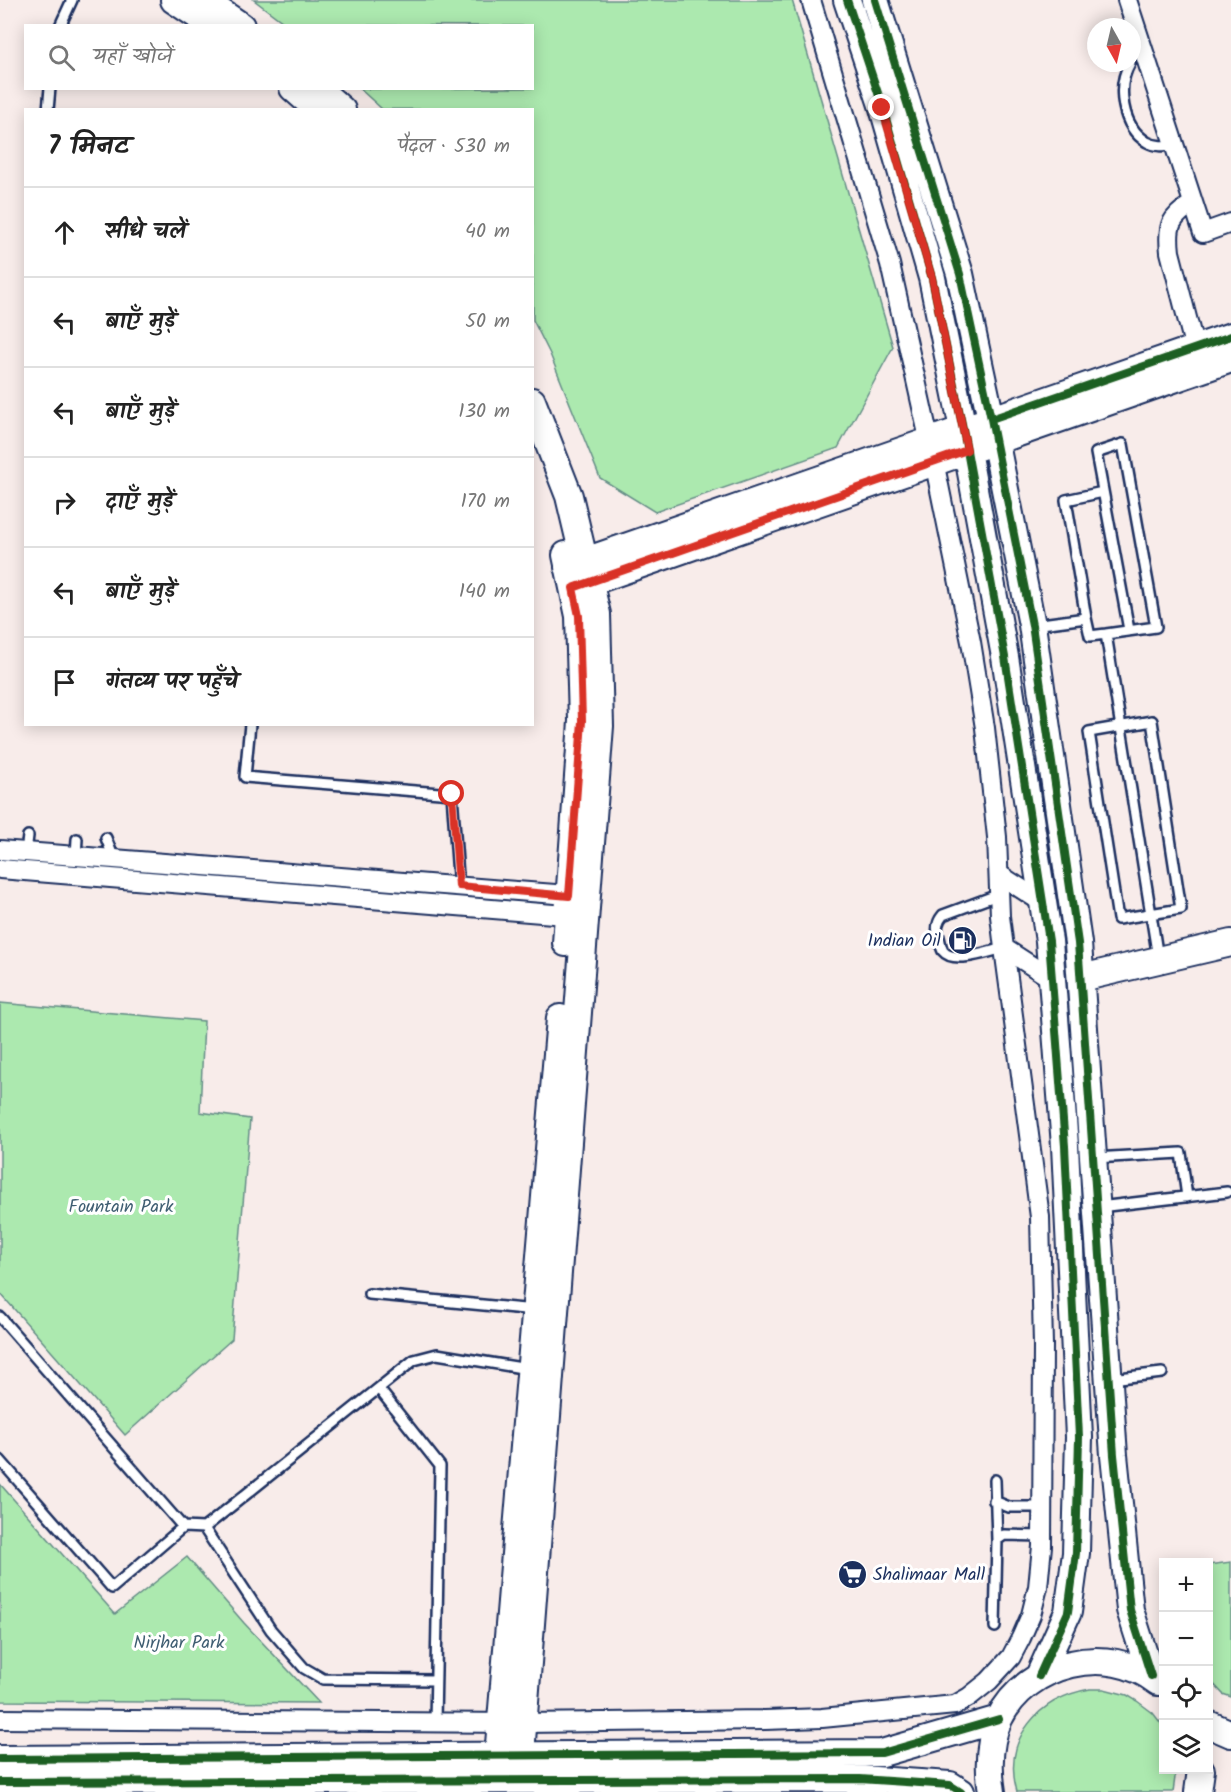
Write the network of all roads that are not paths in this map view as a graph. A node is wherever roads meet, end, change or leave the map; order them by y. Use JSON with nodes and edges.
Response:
{"nodes":[{"id":1,"x":72,"y":0,"type":"edge"},
{"id":2,"x":174,"y":0,"type":"edge"},
{"id":3,"x":203,"y":0,"type":"edge"},
{"id":4,"x":810,"y":0,"type":"edge"},
{"id":5,"x":847,"y":0,"type":"edge"},
{"id":6,"x":875,"y":0,"type":"edge"},
{"id":7,"x":1126,"y":0,"type":"edge"},
{"id":8,"x":1129,"y":18,"type":"edge"},
{"id":9,"x":61,"y":24,"type":"edge"},
{"id":10,"x":210,"y":24,"type":"edge"},
{"id":11,"x":238,"y":24,"type":"edge"},
{"id":12,"x":1141,"y":70,"type":"edge"},
{"id":13,"x":1125,"y":72,"type":"edge"},
{"id":14,"x":50,"y":90,"type":"edge"},
{"id":15,"x":295,"y":90,"type":"edge"},
{"id":16,"x":319,"y":90,"type":"edge"},
{"id":17,"x":48,"y":108,"type":"edge"},
{"id":18,"x":316,"y":108,"type":"edge"},
{"id":19,"x":340,"y":108,"type":"edge"},
{"id":20,"x":1175,"y":146,"type":"junction"},
{"id":21,"x":1193,"y":203,"type":"junction"},
{"id":22,"x":1231,"y":223,"type":"edge"},
{"id":23,"x":1231,"y":336,"type":"edge"},
{"id":24,"x":1195,"y":348,"type":"junction"},
{"id":25,"x":1231,"y":359,"type":"edge"},
{"id":26,"x":534,"y":406,"type":"edge"},
{"id":27,"x":993,"y":430,"type":"junction"},
{"id":28,"x":965,"y":440,"type":"junction"},
{"id":29,"x":932,"y":451,"type":"junction"},
{"id":30,"x":534,"y":452,"type":"edge"},
{"id":31,"x":1103,"y":492,"type":"junction"},
{"id":32,"x":579,"y":574,"type":"junction"},
{"id":33,"x":1086,"y":618,"type":"junction"},
{"id":34,"x":1032,"y":625,"type":"junction"},
{"id":35,"x":1129,"y":630,"type":"junction"},
{"id":36,"x":1106,"y":634,"type":"junction"},
{"id":37,"x":250,"y":726,"type":"edge"},
{"id":38,"x":1122,"y":727,"type":"junction"},
{"id":39,"x":106,"y":838,"type":"dead end"},
{"id":40,"x":0,"y":850,"type":"edge"},
{"id":41,"x":114,"y":859,"type":"junction"},
{"id":42,"x":0,"y":869,"type":"edge"},
{"id":43,"x":1000,"y":875,"type":"junction"},
{"id":44,"x":459,"y":886,"type":"junction"},
{"id":45,"x":1000,"y":894,"type":"junction"},
{"id":46,"x":1043,"y":903,"type":"junction"},
{"id":47,"x":457,"y":906,"type":"junction"},
{"id":48,"x":578,"y":906,"type":"junction"},
{"id":49,"x":1151,"y":914,"type":"junction"},
{"id":50,"x":1231,"y":943,"type":"edge"},
{"id":51,"x":1004,"y":948,"type":"junction"},
{"id":52,"x":1158,"y":960,"type":"junction"},
{"id":53,"x":1081,"y":978,"type":"junction"},
{"id":54,"x":1052,"y":979,"type":"junction"},
{"id":55,"x":1094,"y":1158,"type":"junction"},
{"id":56,"x":1227,"y":1192,"type":"dead end"},
{"id":57,"x":1187,"y":1197,"type":"junction"},
{"id":58,"x":1097,"y":1207,"type":"junction"},
{"id":59,"x":369,"y":1294,"type":"dead end"},
{"id":60,"x":546,"y":1311,"type":"junction"},
{"id":61,"x":0,"y":1317,"type":"edge"},
{"id":62,"x":541,"y":1370,"type":"junction"},
{"id":63,"x":1162,"y":1373,"type":"dead end"},
{"id":64,"x":1109,"y":1379,"type":"junction"},
{"id":65,"x":379,"y":1389,"type":"junction"},
{"id":66,"x":0,"y":1460,"type":"edge"},
{"id":67,"x":994,"y":1480,"type":"dead end"},
{"id":68,"x":994,"y":1501,"type":"junction"},
{"id":69,"x":1042,"y":1507,"type":"junction"},
{"id":70,"x":183,"y":1527,"type":"junction"},
{"id":71,"x":204,"y":1528,"type":"junction"},
{"id":72,"x":1042,"y":1536,"type":"junction"},
{"id":73,"x":997,"y":1540,"type":"junction"},
{"id":74,"x":995,"y":1627,"type":"dead end"},
{"id":75,"x":1039,"y":1676,"type":"junction"},
{"id":76,"x":435,"y":1680,"type":"junction"},
{"id":77,"x":1157,"y":1681,"type":"edge"},
{"id":78,"x":0,"y":1719,"type":"edge"},
{"id":79,"x":999,"y":1719,"type":"junction"},
{"id":80,"x":740,"y":1720,"type":"junction"},
{"id":81,"x":435,"y":1722,"type":"junction"},
{"id":82,"x":513,"y":1723,"type":"junction"},
{"id":83,"x":1213,"y":1726,"type":"edge"},
{"id":84,"x":1231,"y":1734,"type":"edge"},
{"id":85,"x":740,"y":1754,"type":"junction"},
{"id":86,"x":0,"y":1759,"type":"edge"},
{"id":87,"x":509,"y":1768,"type":"junction"},
{"id":88,"x":1200,"y":1774,"type":"edge"},
{"id":89,"x":265,"y":1777,"type":"edge"},
{"id":90,"x":0,"y":1782,"type":"edge"},
{"id":91,"x":636,"y":1786,"type":"edge"},
{"id":92,"x":961,"y":1792,"type":"edge"},
{"id":93,"x":992,"y":1792,"type":"edge"},
{"id":94,"x":1198,"y":1792,"type":"edge"}],
"edges":[{"from":1,"to":9,"type":"lane"},
{"from":2,"to":10,"type":"street"},
{"from":3,"to":11,"type":"street"},
{"from":4,"to":29,"type":"street"},
{"from":5,"to":28,"type":"street"},
{"from":6,"to":27,"type":"street"},
{"from":7,"to":8,"type":"street"},
{"from":12,"to":20,"type":"street"},
{"from":13,"to":20,"type":"lane"},
{"from":14,"to":17,"type":"lane"},
{"from":15,"to":18,"type":"street"},
{"from":16,"to":19,"type":"street"},
{"from":20,"to":21,"type":"street"},
{"from":21,"to":22,"type":"street"},
{"from":21,"to":24,"type":"street"},
{"from":23,"to":24,"type":"street"},
{"from":24,"to":27,"type":"street"},
{"from":25,"to":27,"type":"street"},
{"from":26,"to":32,"type":"street"},
{"from":27,"to":28,"type":"street"},
{"from":27,"to":34,"type":"street"},
{"from":28,"to":29,"type":"street"},
{"from":28,"to":46,"type":"street"},
{"from":29,"to":32,"type":"street"},
{"from":29,"to":43,"type":"street"},
{"from":30,"to":32,"type":"street"},
{"from":31,"to":33,"type":"lane"},
{"from":31,"to":35,"type":"lane"},
{"from":31,"to":35,"type":"lane"},
{"from":32,"to":48,"type":"street"},
{"from":33,"to":34,"type":"lane"},
{"from":33,"to":36,"type":"lane"},
{"from":34,"to":53,"type":"street"},
{"from":35,"to":36,"type":"lane"},
{"from":36,"to":38,"type":"lane"},
{"from":37,"to":44,"type":"lane"},
{"from":38,"to":49,"type":"lane"},
{"from":38,"to":49,"type":"lane"},
{"from":38,"to":49,"type":"lane"},
{"from":39,"to":41,"type":"lane"},
{"from":40,"to":41,"type":"street"},
{"from":41,"to":44,"type":"street"},
{"from":42,"to":47,"type":"street"},
{"from":43,"to":45,"type":"street"},
{"from":43,"to":46,"type":"street"},
{"from":44,"to":47,"type":"lane"},
{"from":44,"to":48,"type":"street"},
{"from":45,"to":51,"type":"street"},
{"from":45,"to":51,"type":"lane"},
{"from":46,"to":54,"type":"street"},
{"from":47,"to":48,"type":"street"},
{"from":48,"to":60,"type":"street"},
{"from":49,"to":52,"type":"lane"},
{"from":50,"to":52,"type":"street"},
{"from":51,"to":54,"type":"street"},
{"from":51,"to":69,"type":"street"},
{"from":52,"to":53,"type":"street"},
{"from":53,"to":55,"type":"street"},
{"from":54,"to":75,"type":"street"},
{"from":55,"to":57,"type":"lane"},
{"from":55,"to":58,"type":"street"},
{"from":56,"to":57,"type":"lane"},
{"from":57,"to":58,"type":"lane"},
{"from":58,"to":64,"type":"street"},
{"from":59,"to":60,"type":"lane"},
{"from":60,"to":62,"type":"street"},
{"from":61,"to":70,"type":"lane"},
{"from":62,"to":65,"type":"lane"},
{"from":62,"to":82,"type":"street"},
{"from":63,"to":64,"type":"lane"},
{"from":64,"to":77,"type":"street"},
{"from":65,"to":71,"type":"lane"},
{"from":65,"to":76,"type":"lane"},
{"from":66,"to":70,"type":"lane"},
{"from":67,"to":68,"type":"lane"},
{"from":68,"to":69,"type":"lane"},
{"from":68,"to":73,"type":"lane"},
{"from":69,"to":72,"type":"street"},
{"from":70,"to":71,"type":"lane"},
{"from":71,"to":76,"type":"lane"},
{"from":72,"to":73,"type":"lane"},
{"from":72,"to":80,"type":"street"},
{"from":73,"to":74,"type":"lane"},
{"from":75,"to":77,"type":"street"},
{"from":75,"to":79,"type":"street"},
{"from":76,"to":81,"type":"lane"},
{"from":78,"to":81,"type":"street"},
{"from":79,"to":85,"type":"street"},
{"from":79,"to":93,"type":"street"},
{"from":80,"to":82,"type":"street"},
{"from":80,"to":85,"type":"street"},
{"from":81,"to":82,"type":"street"},
{"from":82,"to":87,"type":"street"},
{"from":83,"to":84,"type":"street"},
{"from":85,"to":87,"type":"street"},
{"from":86,"to":89,"type":"street"},
{"from":87,"to":89,"type":"street"},
{"from":87,"to":91,"type":"street"},
{"from":88,"to":94,"type":"street"},
{"from":89,"to":90,"type":"street"},
{"from":91,"to":92,"type":"street"}]}
